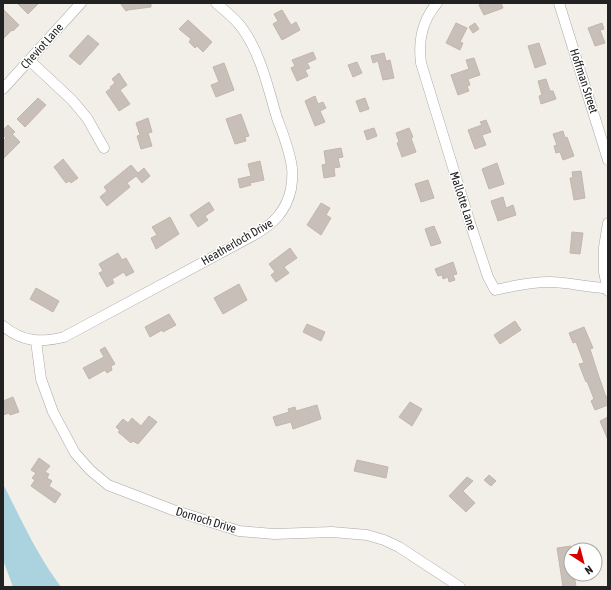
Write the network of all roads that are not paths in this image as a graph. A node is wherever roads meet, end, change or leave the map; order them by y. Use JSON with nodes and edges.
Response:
{"nodes":[{"id":1,"x":81,"y":3,"type":"edge"},
{"id":2,"x":216,"y":3,"type":"edge"},
{"id":3,"x":437,"y":3,"type":"edge"},
{"id":4,"x":559,"y":3,"type":"edge"},
{"id":5,"x":29,"y":60,"type":"junction"},
{"id":6,"x":3,"y":89,"type":"edge"},
{"id":7,"x":104,"y":148,"type":"dead end"},
{"id":8,"x":608,"y":160,"type":"edge"},
{"id":9,"x":608,"y":223,"type":"edge"},
{"id":10,"x":608,"y":288,"type":"edge"},
{"id":11,"x":608,"y":291,"type":"edge"},
{"id":12,"x":3,"y":326,"type":"edge"},
{"id":13,"x":36,"y":341,"type":"junction"},
{"id":14,"x":460,"y":587,"type":"edge"}],
"edges":[{"from":1,"to":5,"type":"street","name":"Cheviot Lane"},
{"from":2,"to":13,"type":"street","name":"Heatherloch Drive"},
{"from":3,"to":10,"type":"street","name":"Mallotte Lane"},
{"from":4,"to":8,"type":"street","name":"Hoffman Street"},
{"from":5,"to":6,"type":"street","name":"Cheviot Lane"},
{"from":5,"to":7,"type":"street"},
{"from":9,"to":10,"type":"street"},
{"from":10,"to":11,"type":"street"},
{"from":12,"to":13,"type":"street","name":"Heatherloch Drive"},
{"from":13,"to":14,"type":"street","name":"Dornoch Drive"}]}
